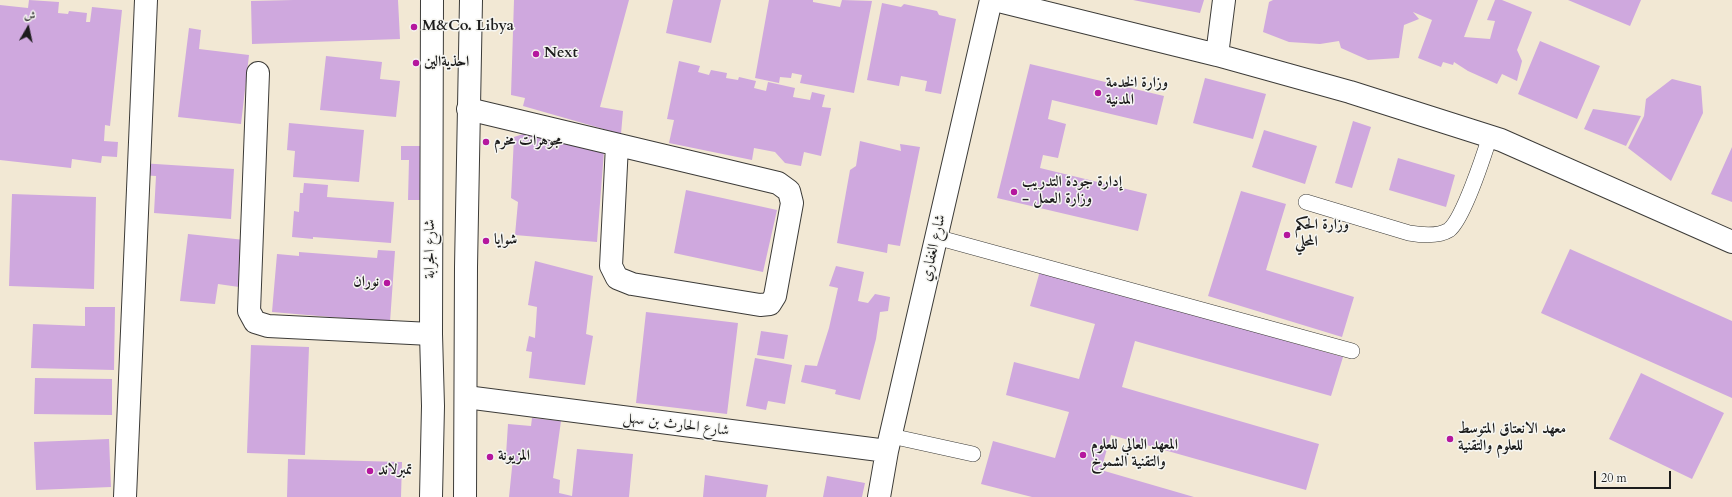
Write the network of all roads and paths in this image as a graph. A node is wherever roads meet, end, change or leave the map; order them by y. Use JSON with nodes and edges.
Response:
{"nodes":[{"id":1,"x":146,"y":0,"type":"edge"},
{"id":2,"x":432,"y":0,"type":"edge"},
{"id":3,"x":471,"y":0,"type":"edge"},
{"id":4,"x":991,"y":0,"type":"edge"},
{"id":5,"x":995,"y":0,"type":"edge"},
{"id":6,"x":1224,"y":0,"type":"edge"},
{"id":7,"x":1217,"y":55,"type":"junction"},
{"id":8,"x":258,"y":73,"type":"dead end"},
{"id":9,"x":468,"y":109,"type":"junction"},
{"id":10,"x":1490,"y":136,"type":"junction"},
{"id":11,"x":617,"y":145,"type":"junction"},
{"id":12,"x":1306,"y":202,"type":"dead end"},
{"id":13,"x":936,"y":237,"type":"junction"},
{"id":14,"x":1732,"y":242,"type":"edge"},
{"id":15,"x":431,"y":334,"type":"junction"},
{"id":16,"x":1352,"y":351,"type":"dead end"},
{"id":17,"x":466,"y":397,"type":"junction"},
{"id":18,"x":889,"y":443,"type":"junction"},
{"id":19,"x":974,"y":454,"type":"dead end"},
{"id":20,"x":125,"y":497,"type":"edge"},
{"id":21,"x":431,"y":497,"type":"edge"},
{"id":22,"x":465,"y":497,"type":"edge"},
{"id":23,"x":879,"y":497,"type":"edge"}],
"edges":[{"from":1,"to":20,"type":"street"},
{"from":2,"to":15,"type":"street","name":"شارع الجرابة"},
{"from":3,"to":9,"type":"street"},
{"from":4,"to":13,"type":"street","name":"شارع الغفاري"},
{"from":5,"to":7,"type":"street"},
{"from":6,"to":7,"type":"street"},
{"from":7,"to":10,"type":"street"},
{"from":8,"to":15,"type":"street"},
{"from":9,"to":11,"type":"street"},
{"from":9,"to":17,"type":"street"},
{"from":10,"to":12,"type":"lane"},
{"from":10,"to":14,"type":"street"},
{"from":11,"to":11,"type":"street"},
{"from":13,"to":16,"type":"lane"},
{"from":13,"to":18,"type":"street","name":"شارع الغفاري"},
{"from":15,"to":21,"type":"street","name":"شارع الجرابة"},
{"from":17,"to":18,"type":"street","name":"شارع الحارث بن سهل"},
{"from":17,"to":22,"type":"street"},
{"from":18,"to":19,"type":"lane"},
{"from":18,"to":23,"type":"street","name":"شارع الغفاري"}]}
